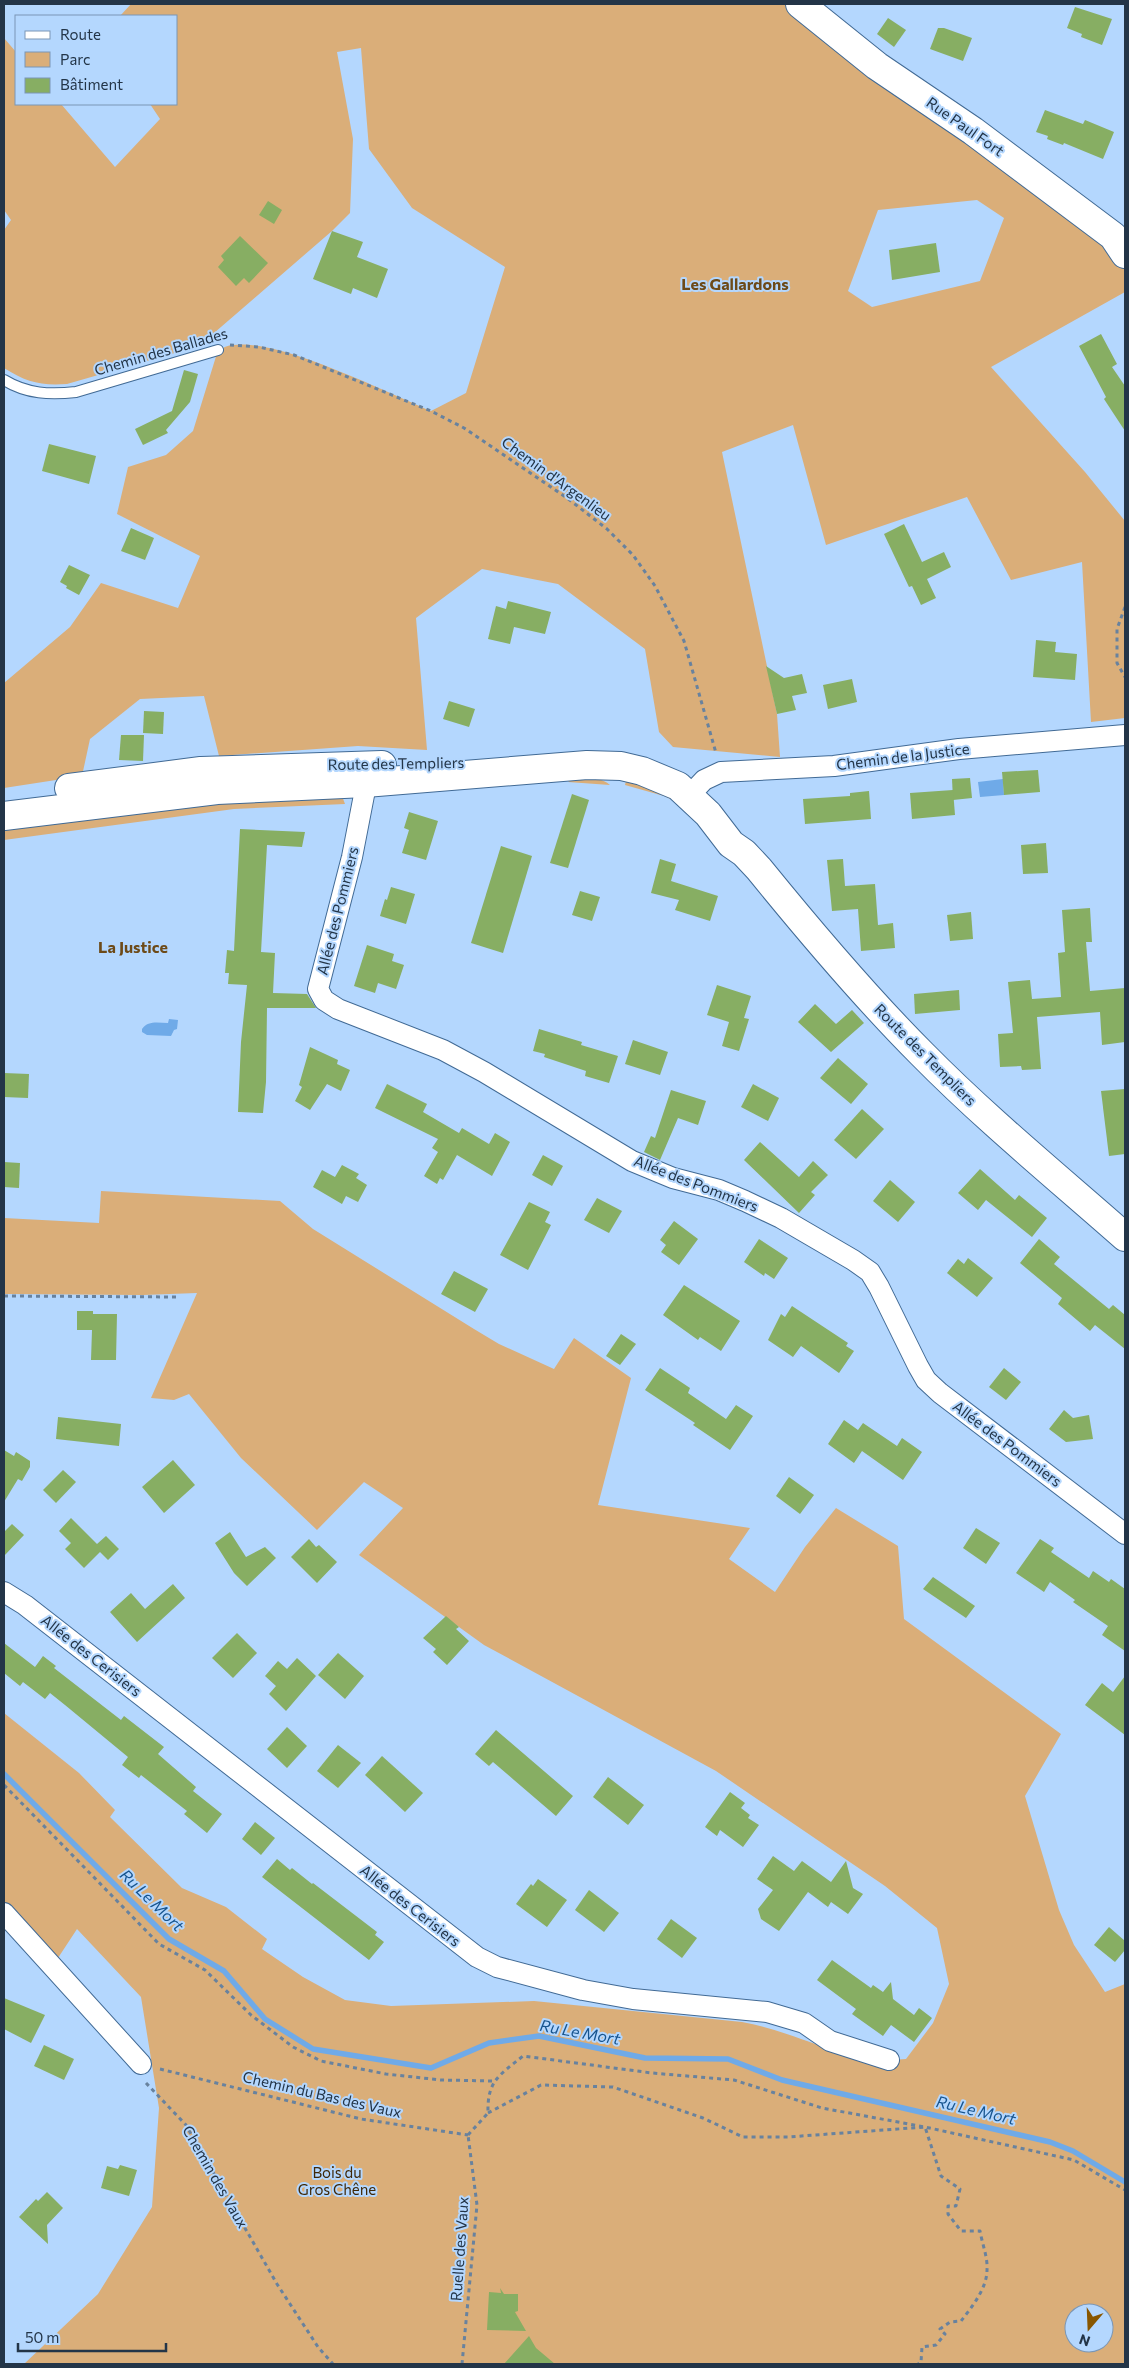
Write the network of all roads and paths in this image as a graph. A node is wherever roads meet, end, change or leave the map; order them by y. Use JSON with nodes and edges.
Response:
{"nodes":[{"id":1,"x":800,"y":4,"type":"edge"},
{"id":2,"x":1125,"y":254,"type":"edge"},
{"id":3,"x":218,"y":350,"type":"joint"},
{"id":4,"x":4,"y":380,"type":"edge"},
{"id":5,"x":464,"y":428,"type":"joint"},
{"id":6,"x":1125,"y":607,"type":"edge"},
{"id":7,"x":1125,"y":677,"type":"edge"},
{"id":8,"x":1125,"y":735,"type":"edge"},
{"id":9,"x":364,"y":774,"type":"junction"},
{"id":10,"x":703,"y":784,"type":"junction"},
{"id":11,"x":4,"y":799,"type":"edge"},
{"id":12,"x":4,"y":816,"type":"edge"},
{"id":13,"x":1125,"y":1237,"type":"edge"},
{"id":14,"x":4,"y":1296,"type":"edge"},
{"id":15,"x":180,"y":1297,"type":"dead end"},
{"id":16,"x":1125,"y":1534,"type":"edge"},
{"id":17,"x":4,"y":1592,"type":"edge"},
{"id":18,"x":4,"y":1785,"type":"edge"},
{"id":19,"x":4,"y":1913,"type":"edge"},
{"id":20,"x":889,"y":2060,"type":"dead end"},
{"id":21,"x":141,"y":2064,"type":"junction"},
{"id":22,"x":494,"y":2081,"type":"junction"},
{"id":23,"x":488,"y":2112,"type":"junction"},
{"id":24,"x":925,"y":2127,"type":"junction"},
{"id":25,"x":468,"y":2135,"type":"junction"},
{"id":26,"x":1125,"y":2190,"type":"edge"},
{"id":27,"x":333,"y":2364,"type":"edge"},
{"id":28,"x":462,"y":2364,"type":"edge"},
{"id":29,"x":918,"y":2364,"type":"edge"}],
"edges":[{"from":1,"to":2,"type":"main road","name":"Rue Paul Fort"},
{"from":3,"to":4,"type":"lane","name":"Chemin des Ballades"},
{"from":3,"to":5,"type":"path","name":"Chemin des Ballades"},
{"from":5,"to":10,"type":"path","name":"Chemin d'Argenlieu"},
{"from":6,"to":7,"type":"path"},
{"from":8,"to":10,"type":"street","name":"Chemin de la Justice"},
{"from":9,"to":10,"type":"main road","name":"Route des Templiers"},
{"from":9,"to":11,"type":"main road","name":"Route des Templiers"},
{"from":9,"to":12,"type":"main road","name":"Route des Templiers"},
{"from":9,"to":16,"type":"street","name":"Allée des Pommiers"},
{"from":10,"to":13,"type":"main road","name":"Route des Templiers"},
{"from":14,"to":15,"type":"path"},
{"from":17,"to":20,"type":"street","name":"Allée des Cerisiers"},
{"from":18,"to":22,"type":"path"},
{"from":19,"to":21,"type":"street"},
{"from":21,"to":25,"type":"path","name":"Chemin du Bas des Vaux"},
{"from":21,"to":27,"type":"path","name":"Chemin des Vaux"},
{"from":22,"to":23,"type":"path"},
{"from":22,"to":24,"type":"path"},
{"from":23,"to":24,"type":"path"},
{"from":23,"to":25,"type":"path"},
{"from":24,"to":26,"type":"path"},
{"from":24,"to":29,"type":"path"},
{"from":25,"to":28,"type":"path","name":"Ruelle des Vaux"}]}
